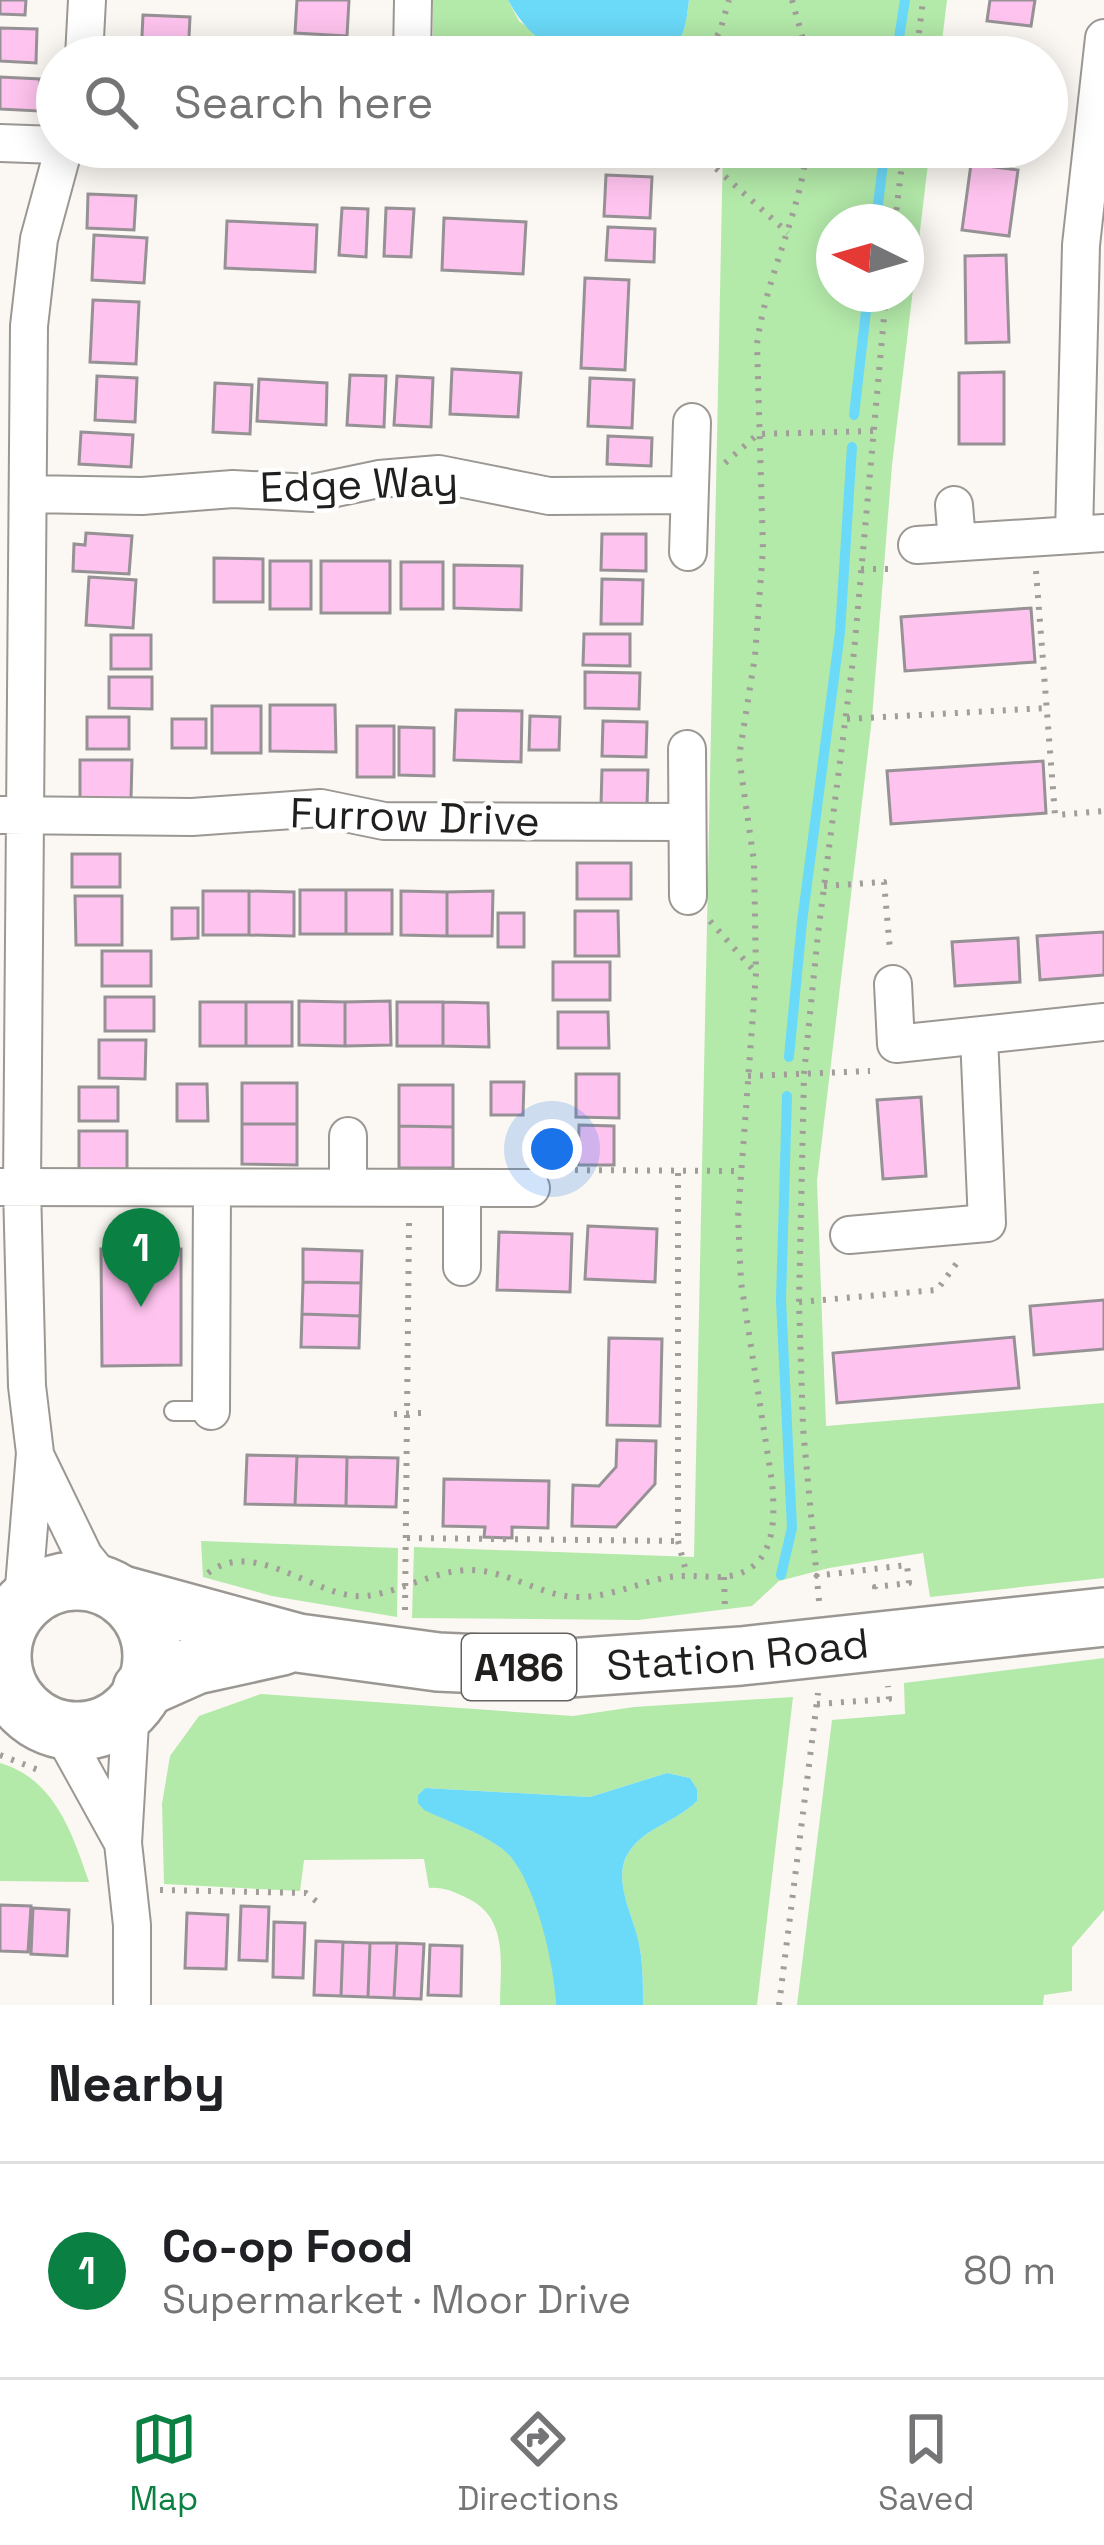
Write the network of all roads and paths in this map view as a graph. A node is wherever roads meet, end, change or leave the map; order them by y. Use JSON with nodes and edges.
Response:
{"nodes":[{"id":1,"x":87,"y":0,"type":"edge"},
{"id":2,"x":413,"y":0,"type":"edge"},
{"id":3,"x":729,"y":0,"type":"edge"},
{"id":4,"x":792,"y":0,"type":"edge"},
{"id":5,"x":923,"y":0,"type":"edge"},
{"id":6,"x":85,"y":36,"type":"edge"},
{"id":7,"x":412,"y":36,"type":"edge"},
{"id":8,"x":717,"y":36,"type":"edge"},
{"id":9,"x":802,"y":36,"type":"edge"},
{"id":10,"x":919,"y":36,"type":"edge"},
{"id":11,"x":1104,"y":38,"type":"edge"},
{"id":12,"x":0,"y":143,"type":"edge"},
{"id":13,"x":36,"y":145,"type":"edge"},
{"id":14,"x":1097,"y":164,"type":"edge"},
{"id":15,"x":55,"y":168,"type":"edge"},
{"id":16,"x":716,"y":168,"type":"edge"},
{"id":17,"x":802,"y":168,"type":"edge"},
{"id":18,"x":901,"y":168,"type":"edge"},
{"id":19,"x":897,"y":204,"type":"edge"},
{"id":20,"x":788,"y":233,"type":"junction"},
{"id":21,"x":884,"y":312,"type":"edge"},
{"id":22,"x":692,"y":422,"type":"dead end"},
{"id":23,"x":873,"y":431,"type":"junction"},
{"id":24,"x":758,"y":434,"type":"junction"},
{"id":25,"x":14,"y":447,"type":"edge"},
{"id":26,"x":28,"y":494,"type":"junction"},
{"id":27,"x":689,"y":495,"type":"junction"},
{"id":28,"x":954,"y":505,"type":"dead end"},
{"id":29,"x":1089,"y":534,"type":"edge"},
{"id":30,"x":1034,"y":538,"type":"junction"},
{"id":31,"x":957,"y":542,"type":"junction"},
{"id":32,"x":917,"y":545,"type":"dead end"},
{"id":33,"x":688,"y":552,"type":"dead end"},
{"id":34,"x":1046,"y":708,"type":"junction"},
{"id":35,"x":847,"y":719,"type":"junction"},
{"id":36,"x":687,"y":749,"type":"dead end"},
{"id":37,"x":1104,"y":811,"type":"edge"},
{"id":38,"x":11,"y":815,"type":"edge"},
{"id":39,"x":687,"y":822,"type":"junction"},
{"id":40,"x":824,"y":886,"type":"junction"},
{"id":41,"x":688,"y":896,"type":"joint"},
{"id":42,"x":756,"y":973,"type":"junction"},
{"id":43,"x":893,"y":984,"type":"joint"},
{"id":44,"x":1104,"y":1022,"type":"edge"},
{"id":45,"x":979,"y":1036,"type":"junction"},
{"id":46,"x":896,"y":1043,"type":"junction"},
{"id":47,"x":804,"y":1074,"type":"junction"},
{"id":48,"x":748,"y":1076,"type":"junction"},
{"id":49,"x":348,"y":1136,"type":"dead end"},
{"id":50,"x":678,"y":1170,"type":"junction"},
{"id":51,"x":739,"y":1171,"type":"junction"},
{"id":52,"x":11,"y":1187,"type":"edge"},
{"id":53,"x":212,"y":1187,"type":"junction"},
{"id":54,"x":348,"y":1187,"type":"junction"},
{"id":55,"x":409,"y":1187,"type":"junction"},
{"id":56,"x":462,"y":1188,"type":"junction"},
{"id":57,"x":531,"y":1188,"type":"joint"},
{"id":58,"x":987,"y":1223,"type":"junction"},
{"id":59,"x":849,"y":1235,"type":"dead end"},
{"id":60,"x":462,"y":1268,"type":"dead end"},
{"id":61,"x":799,"y":1301,"type":"junction"},
{"id":62,"x":174,"y":1411,"type":"dead end"},
{"id":63,"x":211,"y":1411,"type":"joint"},
{"id":64,"x":407,"y":1413,"type":"junction"},
{"id":65,"x":394,"y":1414,"type":"dead end"},
{"id":66,"x":421,"y":1414,"type":"dead end"},
{"id":67,"x":35,"y":1453,"type":"junction"},
{"id":68,"x":406,"y":1538,"type":"junction"},
{"id":69,"x":678,"y":1540,"type":"junction"},
{"id":70,"x":687,"y":1575,"type":"junction"},
{"id":71,"x":724,"y":1576,"type":"junction"},
{"id":72,"x":203,"y":1579,"type":"dead end"},
{"id":73,"x":405,"y":1582,"type":"junction"},
{"id":74,"x":115,"y":1591,"type":"junction"},
{"id":75,"x":405,"y":1615,"type":"dead end"},
{"id":76,"x":1104,"y":1617,"type":"edge"},
{"id":77,"x":726,"y":1626,"type":"dead end"},
{"id":78,"x":8,"y":1629,"type":"edge"},
{"id":79,"x":822,"y":1632,"type":"junction"},
{"id":80,"x":298,"y":1643,"type":"junction"},
{"id":81,"x":136,"y":1698,"type":"junction"},
{"id":82,"x":40,"y":1741,"type":"edge"},
{"id":83,"x":0,"y":1755,"type":"edge"},
{"id":84,"x":123,"y":1843,"type":"junction"},
{"id":85,"x":130,"y":1889,"type":"junction"},
{"id":86,"x":321,"y":1905,"type":"dead end"},
{"id":87,"x":132,"y":2005,"type":"edge"},
{"id":88,"x":779,"y":2005,"type":"edge"}],
"edges":[{"from":1,"to":6,"type":"street"},
{"from":2,"to":7,"type":"street"},
{"from":3,"to":8,"type":"path"},
{"from":4,"to":9,"type":"path"},
{"from":5,"to":10,"type":"path"},
{"from":11,"to":14,"type":"street"},
{"from":12,"to":13,"type":"street"},
{"from":14,"to":29,"type":"street"},
{"from":15,"to":25,"type":"street"},
{"from":16,"to":20,"type":"path"},
{"from":17,"to":20,"type":"path"},
{"from":18,"to":19,"type":"path"},
{"from":20,"to":24,"type":"path"},
{"from":21,"to":23,"type":"path"},
{"from":22,"to":27,"type":"street"},
{"from":23,"to":24,"type":"path"},
{"from":23,"to":35,"type":"path"},
{"from":24,"to":42,"type":"path"},
{"from":25,"to":26,"type":"street"},
{"from":26,"to":27,"type":"street","name":"Edge Way"},
{"from":26,"to":38,"type":"street"},
{"from":27,"to":33,"type":"street"},
{"from":28,"to":31,"type":"street"},
{"from":29,"to":30,"type":"street"},
{"from":30,"to":31,"type":"street"},
{"from":30,"to":34,"type":"path"},
{"from":31,"to":32,"type":"street"},
{"from":34,"to":35,"type":"path"},
{"from":34,"to":37,"type":"path"},
{"from":35,"to":40,"type":"path"},
{"from":36,"to":39,"type":"street"},
{"from":38,"to":39,"type":"street","name":"Furrow Drive"},
{"from":38,"to":52,"type":"street"},
{"from":39,"to":41,"type":"street"},
{"from":40,"to":43,"type":"path"},
{"from":40,"to":47,"type":"path"},
{"from":41,"to":42,"type":"path"},
{"from":42,"to":48,"type":"path"},
{"from":43,"to":46,"type":"street"},
{"from":44,"to":45,"type":"street"},
{"from":45,"to":46,"type":"street"},
{"from":45,"to":58,"type":"street"},
{"from":46,"to":47,"type":"path"},
{"from":47,"to":48,"type":"path"},
{"from":47,"to":61,"type":"path"},
{"from":48,"to":51,"type":"path"},
{"from":49,"to":54,"type":"street"},
{"from":50,"to":51,"type":"path"},
{"from":50,"to":57,"type":"path"},
{"from":50,"to":69,"type":"path"},
{"from":51,"to":71,"type":"path"},
{"from":52,"to":53,"type":"street"},
{"from":52,"to":67,"type":"street"},
{"from":53,"to":54,"type":"street"},
{"from":53,"to":63,"type":"street"},
{"from":54,"to":55,"type":"street"},
{"from":55,"to":56,"type":"street"},
{"from":55,"to":64,"type":"path"},
{"from":56,"to":57,"type":"street"},
{"from":56,"to":60,"type":"street"},
{"from":58,"to":59,"type":"street"},
{"from":58,"to":61,"type":"path"},
{"from":61,"to":79,"type":"path"},
{"from":62,"to":63,"type":"lane"},
{"from":64,"to":65,"type":"path"},
{"from":64,"to":66,"type":"path"},
{"from":64,"to":68,"type":"path"},
{"from":67,"to":74,"type":"street"},
{"from":67,"to":78,"type":"street"},
{"from":68,"to":69,"type":"path"},
{"from":68,"to":73,"type":"path"},
{"from":69,"to":70,"type":"path"},
{"from":70,"to":71,"type":"path"},
{"from":70,"to":73,"type":"path"},
{"from":71,"to":77,"type":"path"},
{"from":72,"to":73,"type":"path"},
{"from":73,"to":75,"type":"path"},
{"from":74,"to":78,"type":"main road"},
{"from":74,"to":80,"type":"main road","name":"Station Road","number":"A186"},
{"from":74,"to":81,"type":"main road"},
{"from":76,"to":79,"type":"main road","name":"Station Road","number":"A186"},
{"from":78,"to":82,"type":"main road"},
{"from":79,"to":80,"type":"main road","name":"Station Road","number":"A186"},
{"from":79,"to":88,"type":"path"},
{"from":80,"to":81,"type":"main road","name":"Station Road","number":"A186"},
{"from":81,"to":82,"type":"main road"},
{"from":81,"to":84,"type":"street"},
{"from":82,"to":83,"type":"path"},
{"from":82,"to":84,"type":"street"},
{"from":84,"to":85,"type":"street"},
{"from":85,"to":86,"type":"path"},
{"from":85,"to":87,"type":"street"}]}
